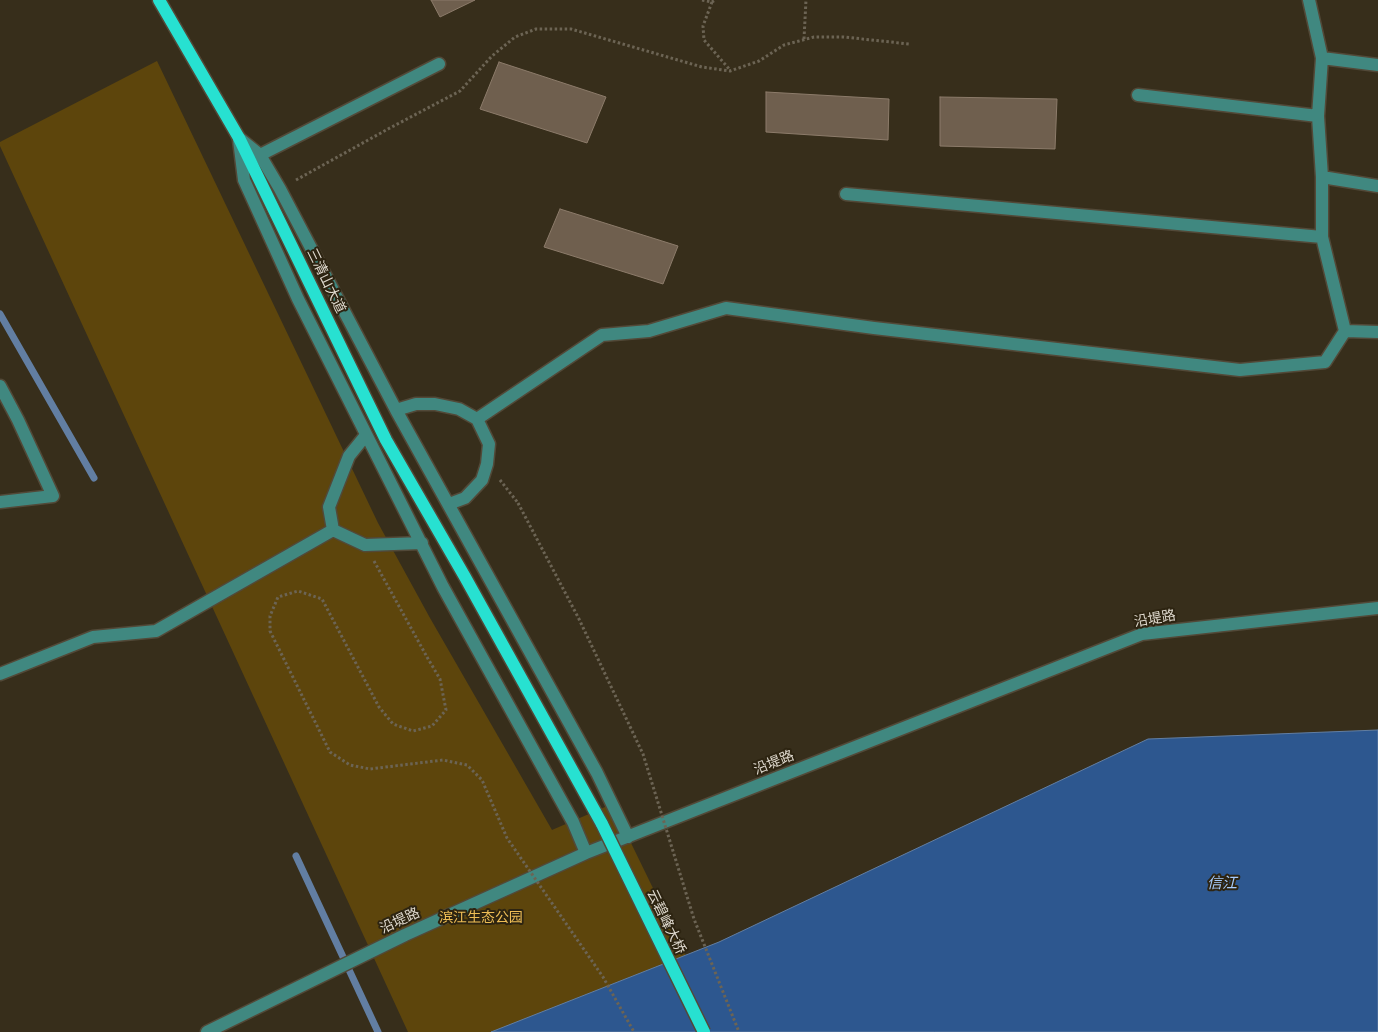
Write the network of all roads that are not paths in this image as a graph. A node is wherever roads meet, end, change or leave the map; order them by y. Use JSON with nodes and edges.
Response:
{"nodes":[{"id":1,"x":159,"y":0,"type":"edge"},
{"id":2,"x":1309,"y":0,"type":"edge"},
{"id":3,"x":1322,"y":58,"type":"junction"},
{"id":4,"x":440,"y":64,"type":"dead end"},
{"id":5,"x":1378,"y":65,"type":"edge"},
{"id":6,"x":1138,"y":95,"type":"dead end"},
{"id":7,"x":1318,"y":116,"type":"junction"},
{"id":8,"x":239,"y":138,"type":"junction"},
{"id":9,"x":260,"y":155,"type":"junction"},
{"id":10,"x":1322,"y":177,"type":"junction"},
{"id":11,"x":1378,"y":186,"type":"edge"},
{"id":12,"x":846,"y":194,"type":"dead end"},
{"id":13,"x":1322,"y":237,"type":"junction"},
{"id":14,"x":1345,"y":331,"type":"junction"},
{"id":15,"x":1378,"y":332,"type":"edge"},
{"id":16,"x":0,"y":386,"type":"edge"},
{"id":17,"x":396,"y":410,"type":"junction"},
{"id":18,"x":477,"y":419,"type":"junction"},
{"id":19,"x":366,"y":436,"type":"junction"},
{"id":20,"x":0,"y":502,"type":"edge"},
{"id":21,"x":449,"y":504,"type":"junction"},
{"id":22,"x":333,"y":530,"type":"junction"},
{"id":23,"x":422,"y":543,"type":"junction"},
{"id":24,"x":1378,"y":608,"type":"edge"},
{"id":25,"x":0,"y":674,"type":"edge"},
{"id":26,"x":602,"y":824,"type":"joint"},
{"id":27,"x":628,"y":837,"type":"junction"},
{"id":28,"x":586,"y":853,"type":"junction"},
{"id":29,"x":207,"y":1032,"type":"edge"},
{"id":30,"x":704,"y":1032,"type":"edge"}],
"edges":[{"from":1,"to":8,"type":"main road","name":"三清山大道"},
{"from":2,"to":3,"type":"street"},
{"from":3,"to":5,"type":"street"},
{"from":3,"to":7,"type":"street"},
{"from":4,"to":9,"type":"street"},
{"from":6,"to":7,"type":"street"},
{"from":7,"to":10,"type":"street"},
{"from":8,"to":9,"type":"street"},
{"from":8,"to":19,"type":"street"},
{"from":8,"to":26,"type":"main road","name":"三清山大道"},
{"from":9,"to":17,"type":"street"},
{"from":10,"to":11,"type":"street"},
{"from":10,"to":13,"type":"street"},
{"from":12,"to":13,"type":"street"},
{"from":13,"to":14,"type":"street"},
{"from":14,"to":15,"type":"street"},
{"from":14,"to":18,"type":"street"},
{"from":16,"to":20,"type":"street"},
{"from":17,"to":18,"type":"street"},
{"from":17,"to":21,"type":"street"},
{"from":18,"to":21,"type":"street"},
{"from":19,"to":22,"type":"street"},
{"from":19,"to":23,"type":"street"},
{"from":21,"to":27,"type":"street"},
{"from":22,"to":23,"type":"street"},
{"from":22,"to":25,"type":"street"},
{"from":23,"to":28,"type":"street"},
{"from":24,"to":27,"type":"street","name":"沿堤路"},
{"from":26,"to":30,"type":"main road","name":"云碧峰大桥","bridge":true},
{"from":27,"to":28,"type":"street","name":"沿堤路"},
{"from":28,"to":29,"type":"street","name":"沿堤路"}]}
